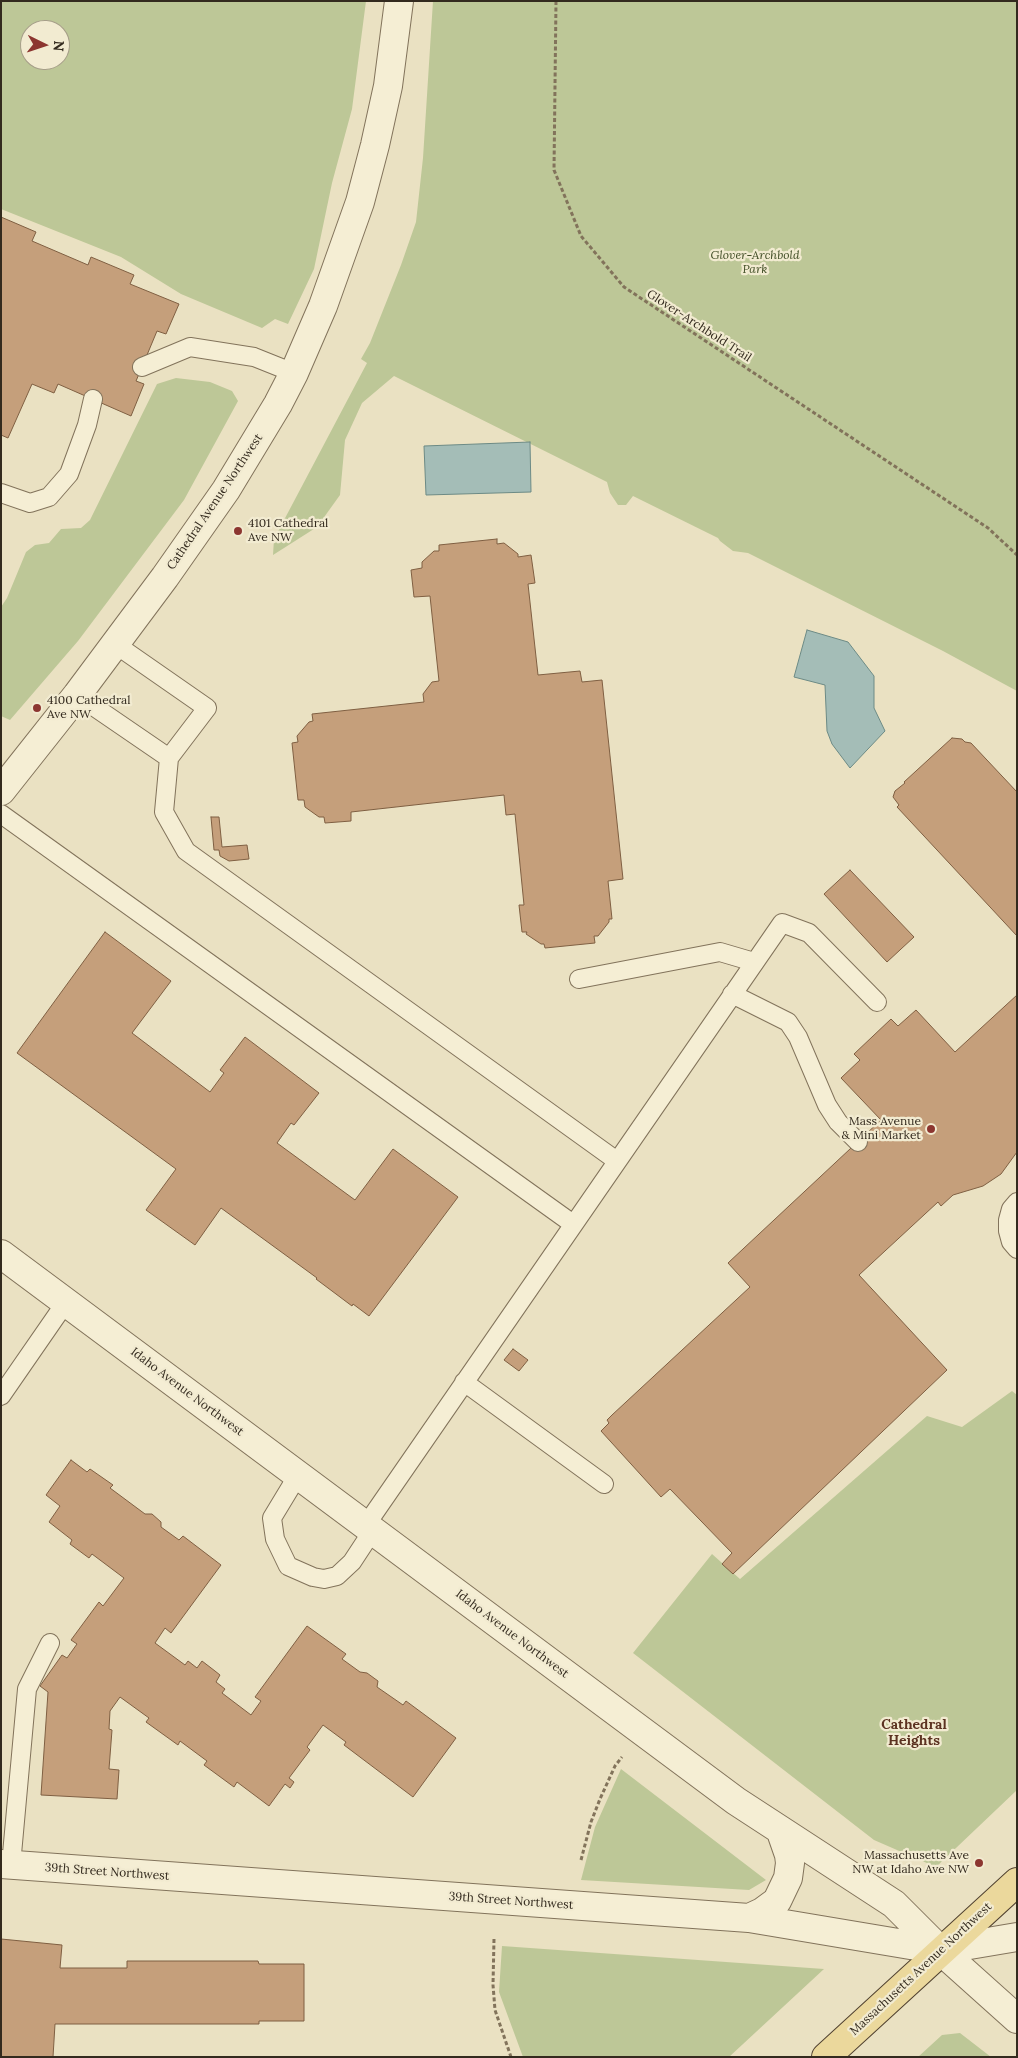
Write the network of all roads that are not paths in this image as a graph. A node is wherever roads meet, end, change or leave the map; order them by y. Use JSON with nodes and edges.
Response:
{"nodes":[{"id":1,"x":399,"y":1,"type":"edge"},
{"id":2,"x":142,"y":367,"type":"dead end"},
{"id":3,"x":294,"y":374,"type":"junction"},
{"id":4,"x":93,"y":399,"type":"dead end"},
{"id":5,"x":1,"y":493,"type":"edge"},
{"id":6,"x":115,"y":644,"type":"junction"},
{"id":7,"x":77,"y":695,"type":"junction"},
{"id":8,"x":169,"y":758,"type":"junction"},
{"id":9,"x":1,"y":791,"type":"edge"},
{"id":10,"x":1,"y":814,"type":"edge"},
{"id":11,"x":754,"y":962,"type":"junction"},
{"id":12,"x":580,"y":979,"type":"dead end"},
{"id":13,"x":732,"y":994,"type":"junction"},
{"id":14,"x":877,"y":1002,"type":"dead end"},
{"id":15,"x":858,"y":1142,"type":"dead end"},
{"id":16,"x":617,"y":1161,"type":"junction"},
{"id":17,"x":1017,"y":1202,"type":"edge"},
{"id":18,"x":573,"y":1224,"type":"junction"},
{"id":19,"x":1017,"y":1249,"type":"edge"},
{"id":20,"x":1,"y":1254,"type":"edge"},
{"id":21,"x":66,"y":1302,"type":"junction"},
{"id":22,"x":464,"y":1382,"type":"junction"},
{"id":23,"x":1,"y":1396,"type":"edge"},
{"id":24,"x":298,"y":1474,"type":"junction"},
{"id":25,"x":604,"y":1484,"type":"dead end"},
{"id":26,"x":369,"y":1527,"type":"junction"},
{"id":27,"x":50,"y":1642,"type":"dead end"},
{"id":28,"x":781,"y":1832,"type":"junction"},
{"id":29,"x":6,"y":1865,"type":"edge"},
{"id":30,"x":1017,"y":1882,"type":"edge"},
{"id":31,"x":749,"y":1918,"type":"junction"},
{"id":32,"x":1017,"y":1936,"type":"edge"},
{"id":33,"x":940,"y":1950,"type":"junction"},
{"id":34,"x":1017,"y":2019,"type":"edge"},
{"id":35,"x":826,"y":2057,"type":"edge"}],
"edges":[{"from":1,"to":3,"type":"street","name":"Cathedral Avenue Northwest"},
{"from":2,"to":3,"type":"lane"},
{"from":3,"to":6,"type":"street","name":"Cathedral Avenue Northwest"},
{"from":4,"to":5,"type":"lane"},
{"from":6,"to":7,"type":"street","name":"Cathedral Avenue Northwest"},
{"from":6,"to":8,"type":"lane"},
{"from":7,"to":8,"type":"lane"},
{"from":7,"to":9,"type":"street","name":"Cathedral Avenue Northwest"},
{"from":8,"to":16,"type":"lane"},
{"from":10,"to":18,"type":"lane"},
{"from":11,"to":12,"type":"lane"},
{"from":11,"to":13,"type":"lane"},
{"from":11,"to":14,"type":"lane"},
{"from":13,"to":15,"type":"lane"},
{"from":13,"to":16,"type":"lane"},
{"from":16,"to":18,"type":"lane"},
{"from":17,"to":19,"type":"lane"},
{"from":18,"to":22,"type":"lane"},
{"from":20,"to":21,"type":"street","name":"Idaho Avenue Northwest"},
{"from":21,"to":23,"type":"lane"},
{"from":21,"to":24,"type":"street","name":"Idaho Avenue Northwest"},
{"from":22,"to":25,"type":"lane"},
{"from":22,"to":26,"type":"lane"},
{"from":24,"to":26,"type":"street","name":"Idaho Avenue Northwest"},
{"from":24,"to":26,"type":"lane"},
{"from":26,"to":28,"type":"street","name":"Idaho Avenue Northwest"},
{"from":27,"to":29,"type":"lane"},
{"from":28,"to":31,"type":"street"},
{"from":28,"to":33,"type":"street","name":"Idaho Avenue Northwest"},
{"from":29,"to":31,"type":"street","name":"39th Street Northwest"},
{"from":30,"to":33,"type":"main road","name":"Massachusetts Avenue Northwest"},
{"from":31,"to":33,"type":"street","name":"39th Street Northwest"},
{"from":32,"to":33,"type":"street","name":"39th Street Northwest"},
{"from":33,"to":34,"type":"street","name":"Idaho Avenue Northwest"},
{"from":33,"to":35,"type":"main road","name":"Massachusetts Avenue Northwest"}]}
